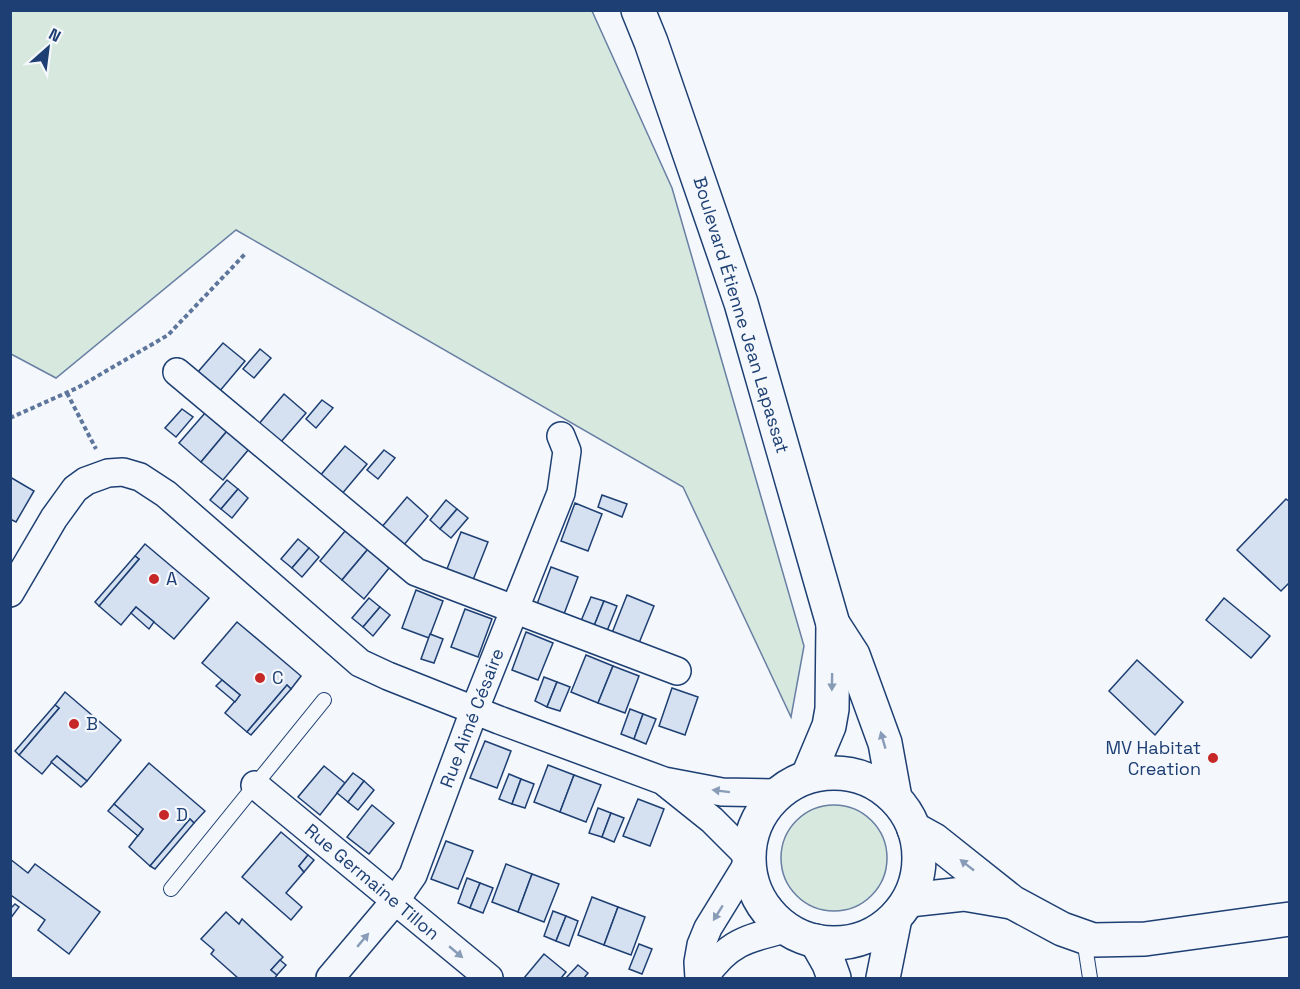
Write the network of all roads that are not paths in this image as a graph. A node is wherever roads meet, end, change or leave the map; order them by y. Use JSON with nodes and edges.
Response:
{"nodes":[{"id":1,"x":638,"y":10,"type":"edge"},
{"id":2,"x":177,"y":372,"type":"dead end"},
{"id":3,"x":561,"y":436,"type":"dead end"},
{"id":4,"x":10,"y":593,"type":"edge"},
{"id":5,"x":514,"y":610,"type":"junction"},
{"id":6,"x":833,"y":624,"type":"junction"},
{"id":7,"x":677,"y":671,"type":"dead end"},
{"id":8,"x":324,"y":700,"type":"dead end"},
{"id":9,"x":474,"y":711,"type":"junction"},
{"id":10,"x":808,"y":776,"type":"junction"},
{"id":11,"x":664,"y":781,"type":"junction"},
{"id":12,"x":255,"y":785,"type":"junction"},
{"id":13,"x":778,"y":793,"type":"junction"},
{"id":14,"x":894,"y":798,"type":"junction"},
{"id":15,"x":914,"y":829,"type":"junction"},
{"id":16,"x":748,"y":860,"type":"junction"},
{"id":17,"x":171,"y":889,"type":"dead end"},
{"id":18,"x":395,"y":901,"type":"junction"},
{"id":19,"x":1012,"y":902,"type":"junction"},
{"id":20,"x":902,"y":909,"type":"junction"},
{"id":21,"x":1290,"y":919,"type":"edge"},
{"id":22,"x":801,"y":935,"type":"junction"},
{"id":23,"x":1083,"y":937,"type":"junction"},
{"id":24,"x":330,"y":978,"type":"edge"},
{"id":25,"x":489,"y":978,"type":"edge"},
{"id":26,"x":699,"y":978,"type":"edge"},
{"id":27,"x":704,"y":978,"type":"edge"},
{"id":28,"x":834,"y":978,"type":"edge"},
{"id":29,"x":883,"y":978,"type":"edge"},
{"id":30,"x":1090,"y":978,"type":"edge"}],
"edges":[{"from":1,"to":6,"type":"main road","name":"Boulevard Étienne Jean Lapassat"},
{"from":2,"to":5,"type":"street"},
{"from":3,"to":5,"type":"street","name":"Rue Aimé Césaire"},
{"from":4,"to":9,"type":"street"},
{"from":5,"to":7,"type":"street"},
{"from":5,"to":9,"type":"street","name":"Rue Aimé Césaire"},
{"from":6,"to":10,"type":"main road","name":"Boulevard Étienne Jean Lapassat","one_way":true},
{"from":14,"to":6,"type":"main road","name":"Boulevard Étienne Jean Lapassat","one_way":true},
{"from":8,"to":12,"type":"lane"},
{"from":9,"to":11,"type":"street"},
{"from":9,"to":18,"type":"street","name":"Rue Aimé Césaire"},
{"from":10,"to":13,"type":"main road"},
{"from":10,"to":14,"type":"main road"},
{"from":13,"to":11,"type":"street","one_way":true},
{"from":11,"to":16,"type":"street"},
{"from":12,"to":17,"type":"lane"},
{"from":12,"to":18,"type":"street","name":"Rue Germaine Tillon"},
{"from":13,"to":16,"type":"main road"},
{"from":14,"to":15,"type":"main road"},
{"from":19,"to":15,"type":"main road","one_way":true},
{"from":15,"to":20,"type":"main road"},
{"from":16,"to":22,"type":"main road"},
{"from":16,"to":26,"type":"street","one_way":true},
{"from":24,"to":18,"type":"street","name":"Rue Aimé Césaire","one_way":true},
{"from":18,"to":25,"type":"street","name":"Rue Germaine Tillon","one_way":true},
{"from":19,"to":20,"type":"main road"},
{"from":19,"to":23,"type":"main road"},
{"from":20,"to":22,"type":"main road"},
{"from":20,"to":29,"type":"main road"},
{"from":21,"to":23,"type":"main road"},
{"from":22,"to":27,"type":"street"},
{"from":22,"to":28,"type":"main road"},
{"from":23,"to":30,"type":"lane"}]}
